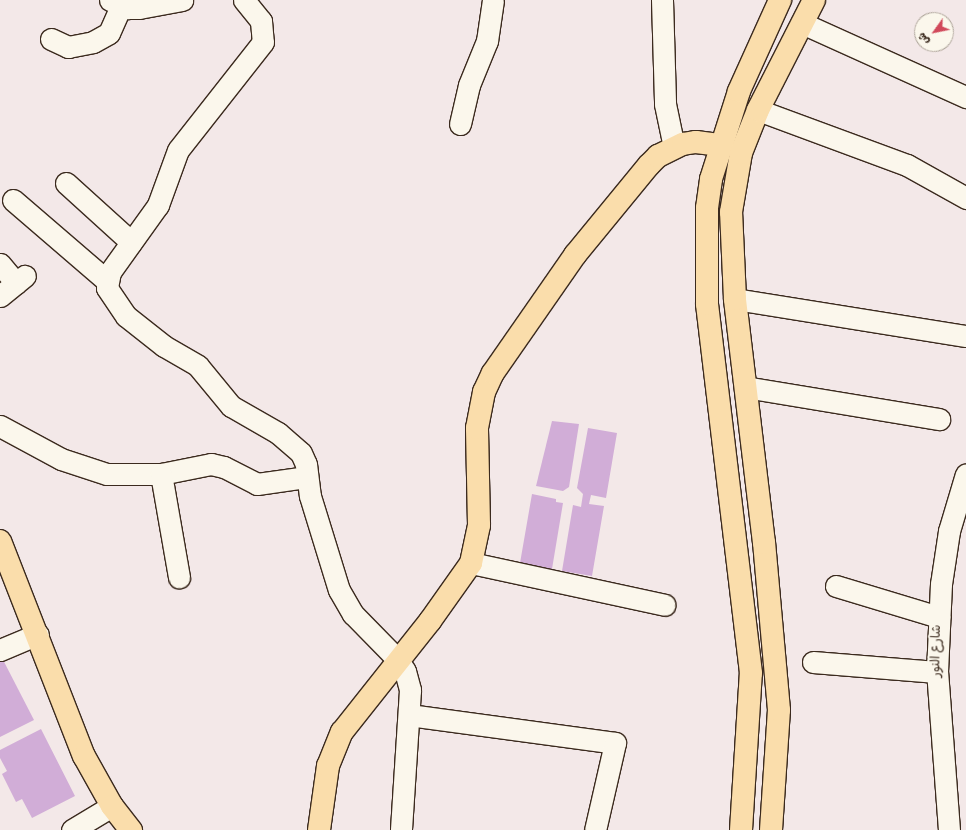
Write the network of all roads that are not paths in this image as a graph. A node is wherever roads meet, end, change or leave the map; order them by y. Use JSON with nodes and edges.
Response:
{"nodes":[{"id":1,"x":182,"y":0,"type":"edge"},
{"id":2,"x":244,"y":0,"type":"edge"},
{"id":3,"x":493,"y":0,"type":"edge"},
{"id":4,"x":662,"y":0,"type":"edge"},
{"id":5,"x":780,"y":0,"type":"edge"},
{"id":6,"x":814,"y":0,"type":"edge"},
{"id":7,"x":116,"y":3,"type":"edge"},
{"id":8,"x":804,"y":24,"type":"junction"},
{"id":9,"x":51,"y":39,"type":"dead end"},
{"id":10,"x":966,"y":96,"type":"edge"},
{"id":11,"x":758,"y":110,"type":"junction"},
{"id":12,"x":460,"y":124,"type":"dead end"},
{"id":13,"x":720,"y":145,"type":"junction"},
{"id":14,"x":674,"y":148,"type":"junction"},
{"id":15,"x":66,"y":183,"type":"dead end"},
{"id":16,"x":966,"y":198,"type":"edge"},
{"id":17,"x":13,"y":200,"type":"dead end"},
{"id":18,"x":131,"y":242,"type":"junction"},
{"id":19,"x":0,"y":264,"type":"edge"},
{"id":20,"x":106,"y":280,"type":"junction"},
{"id":21,"x":14,"y":285,"type":"edge"},
{"id":22,"x":735,"y":299,"type":"junction"},
{"id":23,"x":966,"y":336,"type":"edge"},
{"id":24,"x":745,"y":387,"type":"junction"},
{"id":25,"x":939,"y":419,"type":"dead end"},
{"id":26,"x":0,"y":426,"type":"edge"},
{"id":27,"x":161,"y":474,"type":"junction"},
{"id":28,"x":966,"y":474,"type":"edge"},
{"id":29,"x":306,"y":477,"type":"junction"},
{"id":30,"x":0,"y":541,"type":"edge"},
{"id":31,"x":471,"y":563,"type":"junction"},
{"id":32,"x":179,"y":577,"type":"dead end"},
{"id":33,"x":836,"y":586,"type":"dead end"},
{"id":34,"x":665,"y":605,"type":"dead end"},
{"id":35,"x":939,"y":617,"type":"junction"},
{"id":36,"x":38,"y":634,"type":"junction"},
{"id":37,"x":0,"y":650,"type":"edge"},
{"id":38,"x":397,"y":659,"type":"junction"},
{"id":39,"x":813,"y":662,"type":"dead end"},
{"id":40,"x":937,"y":672,"type":"junction"},
{"id":41,"x":409,"y":715,"type":"junction"},
{"id":42,"x":112,"y":806,"type":"junction"},
{"id":43,"x":72,"y":830,"type":"edge"},
{"id":44,"x":131,"y":830,"type":"edge"},
{"id":45,"x":319,"y":830,"type":"edge"},
{"id":46,"x":401,"y":830,"type":"edge"},
{"id":47,"x":595,"y":830,"type":"edge"},
{"id":48,"x":741,"y":830,"type":"edge"},
{"id":49,"x":771,"y":830,"type":"edge"},
{"id":50,"x":949,"y":830,"type":"edge"}],
"edges":[{"from":1,"to":7,"type":"street"},
{"from":2,"to":18,"type":"street"},
{"from":3,"to":12,"type":"street"},
{"from":4,"to":14,"type":"street"},
{"from":5,"to":13,"type":"main road"},
{"from":6,"to":8,"type":"main road"},
{"from":7,"to":9,"type":"street"},
{"from":8,"to":10,"type":"street"},
{"from":8,"to":11,"type":"main road"},
{"from":11,"to":16,"type":"street"},
{"from":11,"to":22,"type":"main road"},
{"from":13,"to":14,"type":"main road"},
{"from":13,"to":48,"type":"main road"},
{"from":14,"to":31,"type":"main road"},
{"from":15,"to":18,"type":"street"},
{"from":17,"to":20,"type":"street"},
{"from":18,"to":20,"type":"street"},
{"from":19,"to":21,"type":"street"},
{"from":20,"to":29,"type":"street"},
{"from":22,"to":23,"type":"street"},
{"from":22,"to":24,"type":"main road"},
{"from":24,"to":25,"type":"street"},
{"from":24,"to":49,"type":"main road"},
{"from":26,"to":27,"type":"street"},
{"from":27,"to":29,"type":"street"},
{"from":27,"to":32,"type":"street"},
{"from":28,"to":35,"type":"street","name":"شارع النور"},
{"from":29,"to":38,"type":"street"},
{"from":30,"to":36,"type":"main road"},
{"from":31,"to":34,"type":"street"},
{"from":31,"to":38,"type":"main road"},
{"from":33,"to":35,"type":"street"},
{"from":35,"to":40,"type":"street","name":"شارع النور"},
{"from":36,"to":37,"type":"street"},
{"from":36,"to":42,"type":"main road"},
{"from":38,"to":41,"type":"street"},
{"from":38,"to":45,"type":"main road"},
{"from":39,"to":40,"type":"street"},
{"from":40,"to":50,"type":"street","name":"شارع النور"},
{"from":41,"to":46,"type":"street"},
{"from":41,"to":47,"type":"street"},
{"from":42,"to":43,"type":"street"},
{"from":42,"to":44,"type":"main road"}]}
